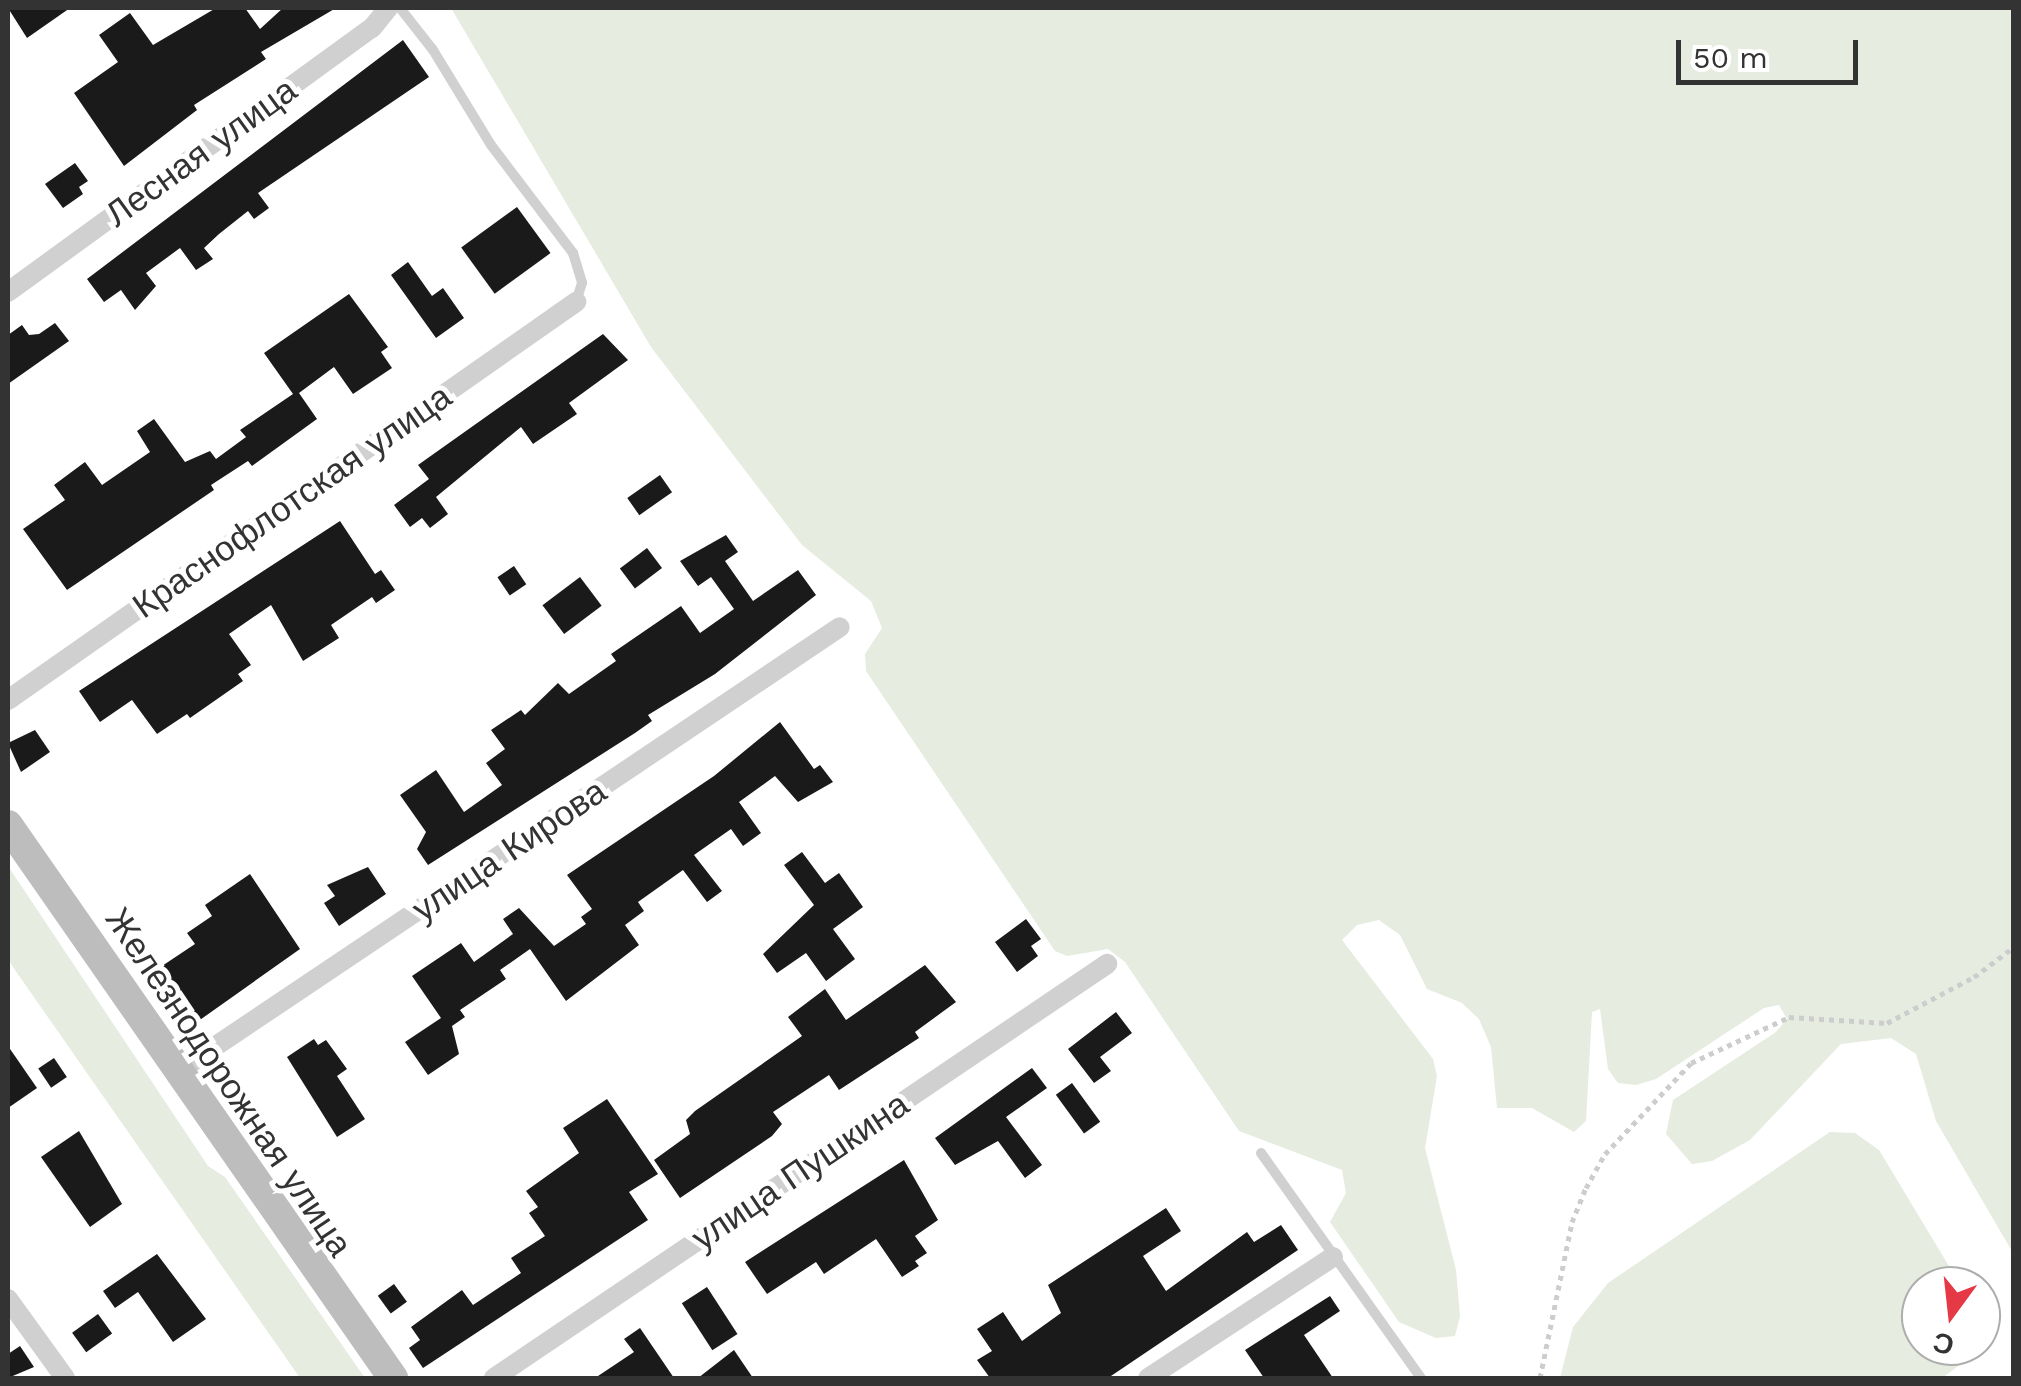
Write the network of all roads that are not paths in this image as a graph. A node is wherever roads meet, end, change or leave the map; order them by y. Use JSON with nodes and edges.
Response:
{"nodes":[{"id":1,"x":388,"y":8,"type":"edge"},
{"id":2,"x":400,"y":8,"type":"edge"},
{"id":3,"x":8,"y":292,"type":"edge"},
{"id":4,"x":576,"y":302,"type":"joint"},
{"id":5,"x":840,"y":627,"type":"dead end"},
{"id":6,"x":8,"y":700,"type":"edge"},
{"id":7,"x":8,"y":826,"type":"edge"},
{"id":8,"x":1107,"y":964,"type":"dead end"},
{"id":9,"x":178,"y":1072,"type":"junction"},
{"id":10,"x":1261,"y":1153,"type":"dead end"},
{"id":11,"x":1333,"y":1257,"type":"junction"},
{"id":12,"x":8,"y":1299,"type":"edge"},
{"id":13,"x":65,"y":1378,"type":"edge"},
{"id":14,"x":393,"y":1378,"type":"edge"},
{"id":15,"x":494,"y":1378,"type":"edge"},
{"id":16,"x":1148,"y":1378,"type":"edge"},
{"id":17,"x":1421,"y":1378,"type":"edge"}],
"edges":[{"from":1,"to":3,"type":"street","name":"Лесная улица"},
{"from":2,"to":4,"type":"lane"},
{"from":4,"to":6,"type":"street","name":"Краснофлотская улица"},
{"from":5,"to":9,"type":"street","name":"улица Кирова"},
{"from":7,"to":9,"type":"street","name":"Железнодорожная улица"},
{"from":8,"to":15,"type":"street","name":"улица Пушкина"},
{"from":9,"to":14,"type":"street","name":"Железнодорожная улица"},
{"from":10,"to":11,"type":"lane"},
{"from":11,"to":16,"type":"street"},
{"from":11,"to":17,"type":"lane"},
{"from":12,"to":13,"type":"street"}]}
